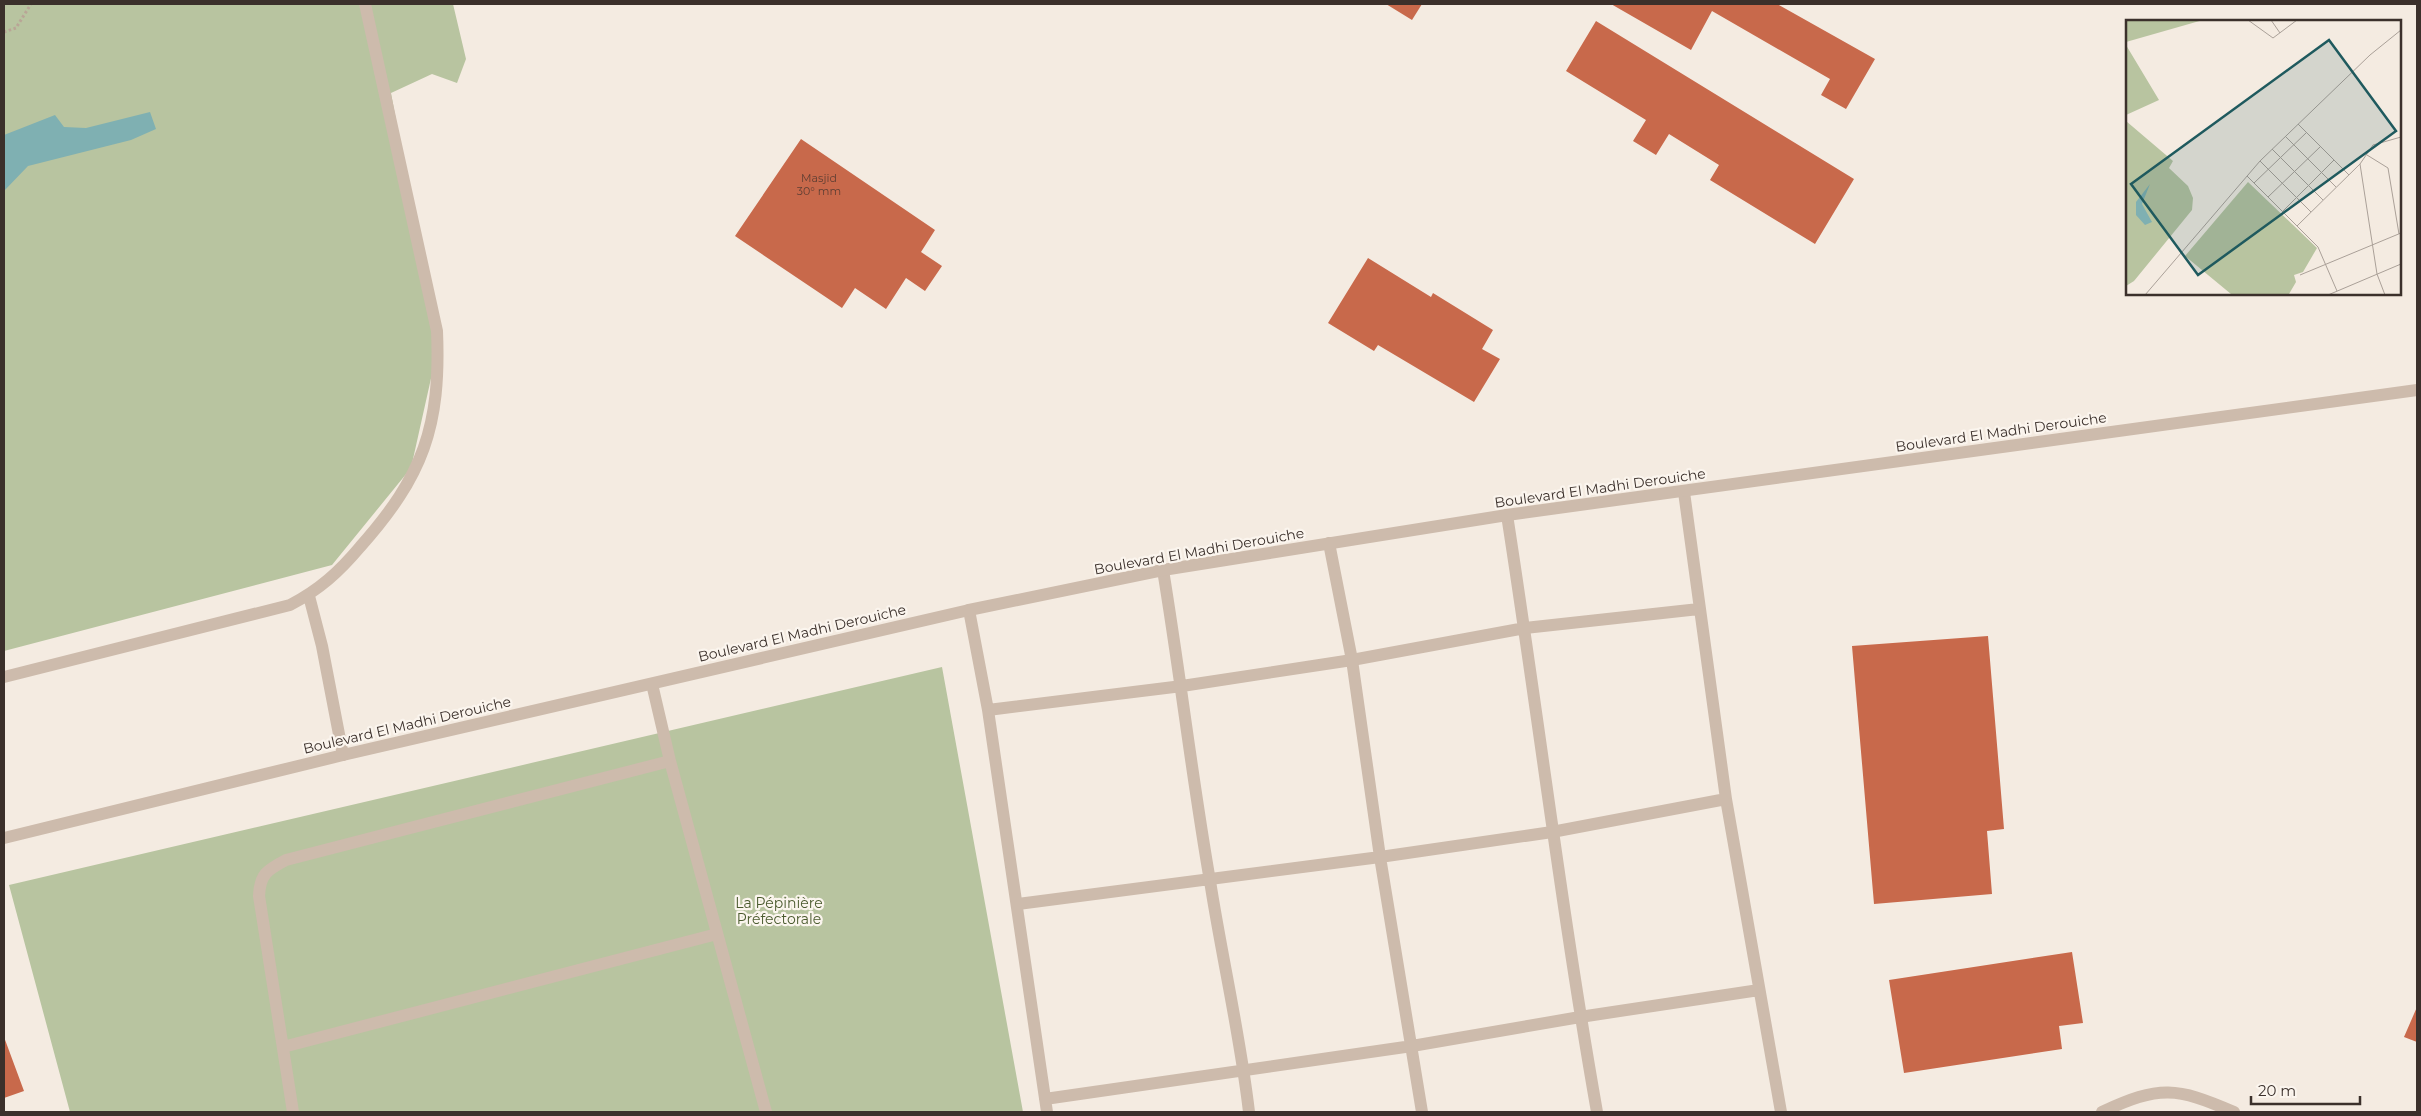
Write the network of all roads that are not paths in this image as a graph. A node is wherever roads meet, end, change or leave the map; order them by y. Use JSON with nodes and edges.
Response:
{"nodes":[{"id":1,"x":365,"y":4,"type":"edge"},
{"id":2,"x":2417,"y":390,"type":"edge"},
{"id":3,"x":1684,"y":492,"type":"junction"},
{"id":4,"x":1507,"y":515,"type":"junction"},
{"id":5,"x":1329,"y":543,"type":"junction"},
{"id":6,"x":1163,"y":570,"type":"junction"},
{"id":7,"x":308,"y":596,"type":"junction"},
{"id":8,"x":1699,"y":609,"type":"junction"},
{"id":9,"x":969,"y":610,"type":"junction"},
{"id":10,"x":1525,"y":628,"type":"junction"},
{"id":11,"x":1352,"y":660,"type":"junction"},
{"id":12,"x":4,"y":677,"type":"edge"},
{"id":13,"x":652,"y":684,"type":"junction"},
{"id":14,"x":1182,"y":686,"type":"junction"},
{"id":15,"x":988,"y":710,"type":"junction"},
{"id":16,"x":343,"y":755,"type":"junction"},
{"id":17,"x":670,"y":761,"type":"junction"},
{"id":18,"x":1726,"y":799,"type":"junction"},
{"id":19,"x":1552,"y":832,"type":"junction"},
{"id":20,"x":4,"y":838,"type":"edge"},
{"id":21,"x":1380,"y":858,"type":"junction"},
{"id":22,"x":1209,"y":880,"type":"junction"},
{"id":23,"x":1018,"y":904,"type":"junction"},
{"id":24,"x":717,"y":934,"type":"junction"},
{"id":25,"x":1759,"y":990,"type":"junction"},
{"id":26,"x":1580,"y":1016,"type":"junction"},
{"id":27,"x":1412,"y":1046,"type":"junction"},
{"id":28,"x":283,"y":1047,"type":"junction"},
{"id":29,"x":1244,"y":1069,"type":"junction"},
{"id":30,"x":1045,"y":1099,"type":"junction"},
{"id":31,"x":293,"y":1112,"type":"edge"},
{"id":32,"x":766,"y":1112,"type":"edge"},
{"id":33,"x":1047,"y":1112,"type":"edge"},
{"id":34,"x":1249,"y":1112,"type":"edge"},
{"id":35,"x":1422,"y":1112,"type":"edge"},
{"id":36,"x":1597,"y":1112,"type":"edge"},
{"id":37,"x":1781,"y":1112,"type":"edge"},
{"id":38,"x":2102,"y":1112,"type":"edge"},
{"id":39,"x":2234,"y":1112,"type":"edge"}],
"edges":[{"from":1,"to":7,"type":"street"},
{"from":2,"to":3,"type":"street","name":"Boulevard El Madhi Derouiche"},
{"from":3,"to":4,"type":"street","name":"Boulevard El Madhi Derouiche"},
{"from":3,"to":8,"type":"street"},
{"from":4,"to":5,"type":"street","name":"Boulevard El Madhi Derouiche"},
{"from":4,"to":10,"type":"street"},
{"from":5,"to":6,"type":"street","name":"Boulevard El Madhi Derouiche"},
{"from":5,"to":11,"type":"street"},
{"from":6,"to":9,"type":"street","name":"Boulevard El Madhi Derouiche"},
{"from":6,"to":14,"type":"street"},
{"from":7,"to":12,"type":"street"},
{"from":7,"to":16,"type":"street"},
{"from":8,"to":10,"type":"street"},
{"from":8,"to":18,"type":"street"},
{"from":9,"to":13,"type":"street","name":"Boulevard El Madhi Derouiche"},
{"from":9,"to":15,"type":"street"},
{"from":10,"to":11,"type":"street"},
{"from":10,"to":19,"type":"street"},
{"from":11,"to":14,"type":"street"},
{"from":11,"to":21,"type":"street"},
{"from":13,"to":16,"type":"street","name":"Boulevard El Madhi Derouiche"},
{"from":13,"to":17,"type":"street"},
{"from":14,"to":15,"type":"street"},
{"from":14,"to":22,"type":"street"},
{"from":15,"to":23,"type":"street"},
{"from":16,"to":20,"type":"street","name":"Boulevard El Madhi Derouiche"},
{"from":17,"to":24,"type":"street"},
{"from":17,"to":28,"type":"street"},
{"from":18,"to":19,"type":"street"},
{"from":18,"to":25,"type":"street"},
{"from":19,"to":21,"type":"street"},
{"from":19,"to":26,"type":"street"},
{"from":21,"to":22,"type":"street"},
{"from":21,"to":27,"type":"street"},
{"from":22,"to":23,"type":"street"},
{"from":22,"to":29,"type":"street"},
{"from":23,"to":30,"type":"street"},
{"from":24,"to":28,"type":"street"},
{"from":24,"to":32,"type":"street"},
{"from":25,"to":26,"type":"street"},
{"from":25,"to":37,"type":"street"},
{"from":26,"to":27,"type":"street"},
{"from":26,"to":36,"type":"street"},
{"from":27,"to":29,"type":"street"},
{"from":27,"to":35,"type":"street"},
{"from":28,"to":31,"type":"street"},
{"from":29,"to":30,"type":"street"},
{"from":29,"to":34,"type":"street"},
{"from":30,"to":33,"type":"street"},
{"from":38,"to":39,"type":"street"}]}
